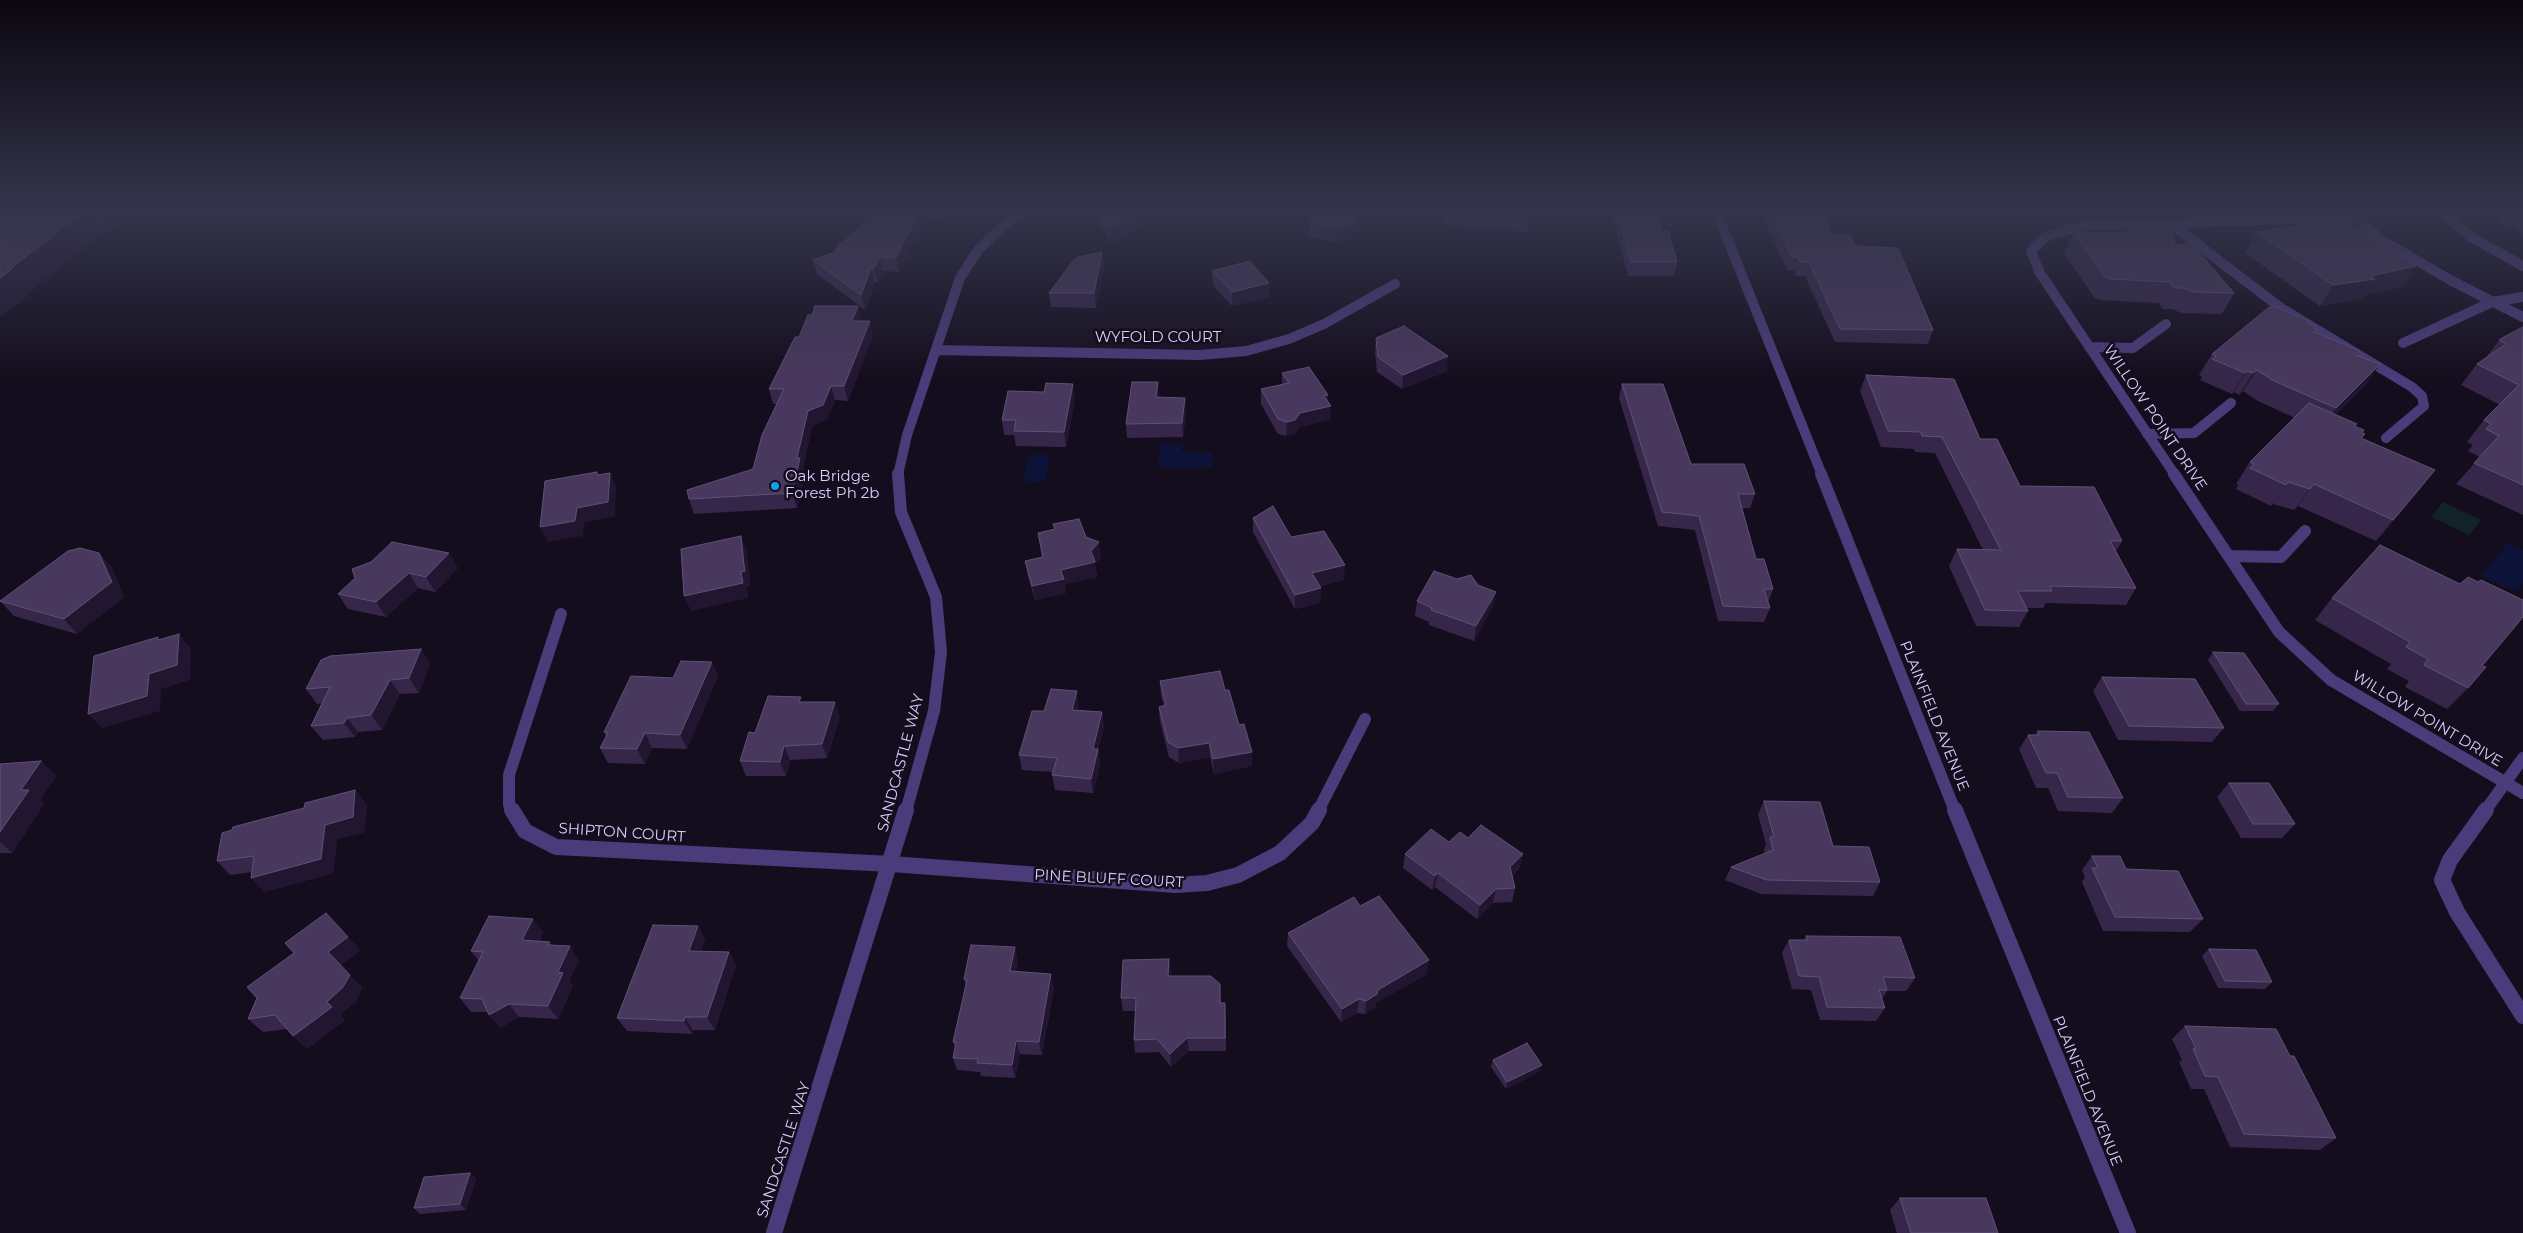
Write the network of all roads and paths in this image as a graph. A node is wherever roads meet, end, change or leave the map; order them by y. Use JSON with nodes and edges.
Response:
{"nodes":[{"id":1,"x":968,"y":266,"type":"edge"},
{"id":2,"x":1738,"y":266,"type":"edge"},
{"id":3,"x":2037,"y":266,"type":"edge"},
{"id":4,"x":2225,"y":266,"type":"edge"},
{"id":5,"x":2427,"y":266,"type":"edge"},
{"id":6,"x":1395,"y":284,"type":"dead end"},
{"id":7,"x":2523,"y":297,"type":"edge"},
{"id":8,"x":2492,"y":302,"type":"junction"},
{"id":9,"x":2523,"y":317,"type":"edge"},
{"id":10,"x":2166,"y":324,"type":"dead end"},
{"id":11,"x":2403,"y":344,"type":"dead end"},
{"id":12,"x":2089,"y":347,"type":"junction"},
{"id":13,"x":937,"y":350,"type":"junction"},
{"id":14,"x":2232,"y":403,"type":"dead end"},
{"id":15,"x":2147,"y":434,"type":"junction"},
{"id":16,"x":2386,"y":438,"type":"dead end"},
{"id":17,"x":2305,"y":531,"type":"dead end"},
{"id":18,"x":2229,"y":556,"type":"junction"},
{"id":19,"x":561,"y":614,"type":"dead end"},
{"id":20,"x":1366,"y":719,"type":"dead end"},
{"id":21,"x":2523,"y":758,"type":"edge"},
{"id":22,"x":2506,"y":783,"type":"junction"},
{"id":23,"x":2523,"y":793,"type":"edge"},
{"id":24,"x":891,"y":864,"type":"junction"},
{"id":25,"x":2523,"y":1016,"type":"edge"},
{"id":26,"x":774,"y":1233,"type":"edge"},
{"id":27,"x":2128,"y":1233,"type":"edge"}],
"edges":[{"from":1,"to":13,"type":"street","name":"SANDCASTLE WAY"},
{"from":2,"to":27,"type":"street","name":"PLAINFIELD AVENUE"},
{"from":3,"to":12,"type":"street","name":"WILLOW POINT DRIVE"},
{"from":4,"to":16,"type":"street"},
{"from":5,"to":8,"type":"street"},
{"from":6,"to":13,"type":"street","name":"WYFOLD COURT"},
{"from":7,"to":8,"type":"street"},
{"from":8,"to":9,"type":"street"},
{"from":8,"to":11,"type":"street"},
{"from":10,"to":12,"type":"street"},
{"from":12,"to":15,"type":"street","name":"WILLOW POINT DRIVE"},
{"from":13,"to":24,"type":"street","name":"SANDCASTLE WAY"},
{"from":14,"to":15,"type":"street"},
{"from":15,"to":18,"type":"street","name":"WILLOW POINT DRIVE"},
{"from":17,"to":18,"type":"street"},
{"from":18,"to":22,"type":"street","name":"WILLOW POINT DRIVE"},
{"from":19,"to":24,"type":"street","name":"SHIPTON COURT"},
{"from":20,"to":24,"type":"street","name":"PINE BLUFF COURT"},
{"from":21,"to":22,"type":"street"},
{"from":22,"to":23,"type":"street","name":"WILLOW POINT DRIVE"},
{"from":22,"to":25,"type":"street"},
{"from":24,"to":26,"type":"street","name":"SANDCASTLE WAY"}]}
